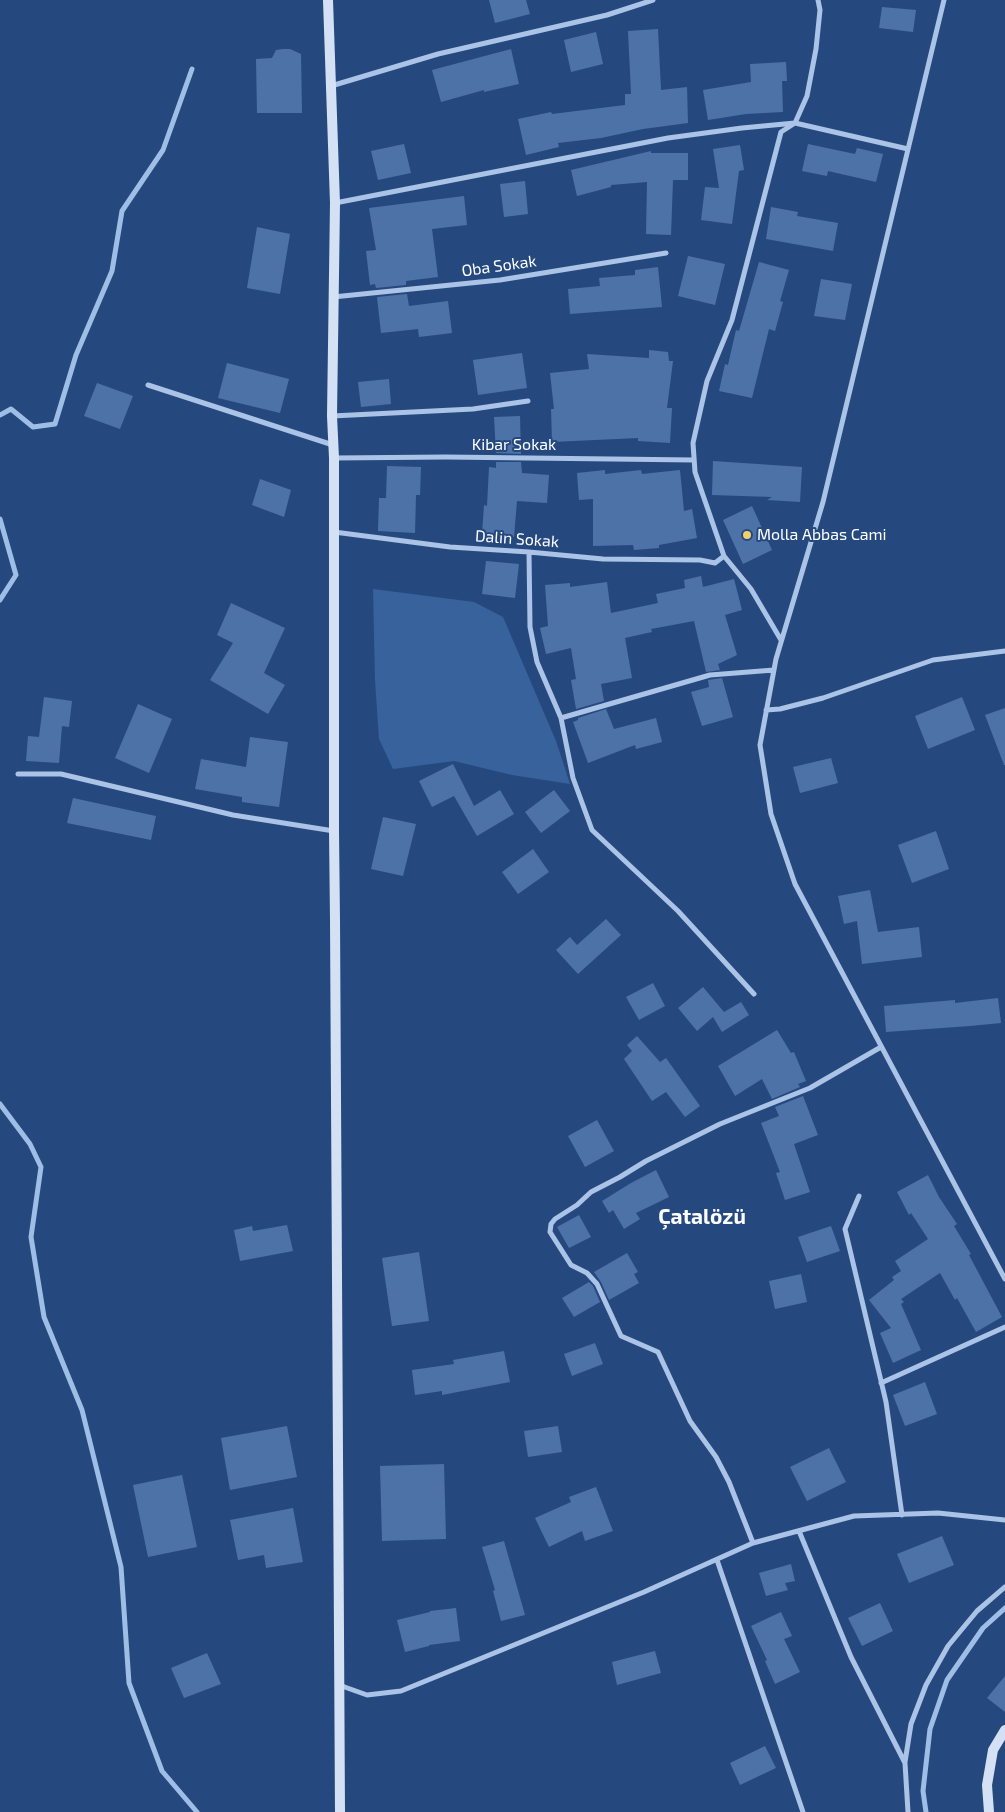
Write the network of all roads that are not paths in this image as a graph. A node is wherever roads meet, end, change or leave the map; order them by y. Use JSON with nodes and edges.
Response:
{"nodes":[{"id":1,"x":328,"y":0,"type":"edge"},
{"id":2,"x":653,"y":0,"type":"edge"},
{"id":3,"x":818,"y":0,"type":"edge"},
{"id":4,"x":944,"y":0,"type":"edge"},
{"id":5,"x":330,"y":86,"type":"junction"},
{"id":6,"x":795,"y":123,"type":"junction"},
{"id":7,"x":908,"y":149,"type":"junction"},
{"id":8,"x":335,"y":203,"type":"junction"},
{"id":9,"x":666,"y":252,"type":"dead end"},
{"id":10,"x":334,"y":297,"type":"junction"},
{"id":11,"x":148,"y":385,"type":"dead end"},
{"id":12,"x":528,"y":401,"type":"dead end"},
{"id":13,"x":332,"y":416,"type":"junction"},
{"id":14,"x":333,"y":445,"type":"junction"},
{"id":15,"x":334,"y":458,"type":"junction"},
{"id":16,"x":694,"y":460,"type":"junction"},
{"id":17,"x":333,"y":532,"type":"junction"},
{"id":18,"x":529,"y":552,"type":"junction"},
{"id":19,"x":724,"y":556,"type":"junction"},
{"id":20,"x":782,"y":640,"type":"junction"},
{"id":21,"x":1005,"y":651,"type":"edge"},
{"id":22,"x":774,"y":670,"type":"junction"},
{"id":23,"x":766,"y":710,"type":"junction"},
{"id":24,"x":561,"y":718,"type":"junction"},
{"id":25,"x":18,"y":774,"type":"dead end"},
{"id":26,"x":334,"y":831,"type":"junction"},
{"id":27,"x":754,"y":994,"type":"dead end"},
{"id":28,"x":881,"y":1046,"type":"junction"},
{"id":29,"x":859,"y":1196,"type":"dead end"},
{"id":30,"x":1005,"y":1279,"type":"edge"},
{"id":31,"x":1005,"y":1327,"type":"edge"},
{"id":32,"x":881,"y":1382,"type":"junction"},
{"id":33,"x":902,"y":1515,"type":"junction"},
{"id":34,"x":1005,"y":1520,"type":"edge"},
{"id":35,"x":799,"y":1530,"type":"junction"},
{"id":36,"x":753,"y":1543,"type":"junction"},
{"id":37,"x":717,"y":1560,"type":"junction"},
{"id":38,"x":1005,"y":1586,"type":"edge"},
{"id":39,"x":339,"y":1686,"type":"junction"},
{"id":40,"x":1005,"y":1730,"type":"edge"},
{"id":41,"x":905,"y":1763,"type":"junction"},
{"id":42,"x":340,"y":1812,"type":"edge"},
{"id":43,"x":803,"y":1812,"type":"edge"},
{"id":44,"x":908,"y":1812,"type":"edge"},
{"id":45,"x":989,"y":1812,"type":"edge"}],
"edges":[{"from":1,"to":5,"type":"main road"},
{"from":2,"to":5,"type":"street"},
{"from":3,"to":6,"type":"street"},
{"from":4,"to":7,"type":"street"},
{"from":5,"to":8,"type":"main road"},
{"from":6,"to":7,"type":"street"},
{"from":6,"to":8,"type":"street"},
{"from":6,"to":16,"type":"street"},
{"from":7,"to":20,"type":"street"},
{"from":8,"to":10,"type":"main road"},
{"from":9,"to":10,"type":"street","name":"Oba Sokak"},
{"from":10,"to":13,"type":"main road"},
{"from":11,"to":14,"type":"street"},
{"from":12,"to":13,"type":"street"},
{"from":13,"to":14,"type":"main road"},
{"from":14,"to":15,"type":"main road"},
{"from":15,"to":16,"type":"street","name":"Kibar Sokak"},
{"from":15,"to":17,"type":"main road"},
{"from":16,"to":19,"type":"street"},
{"from":17,"to":18,"type":"street","name":"Dalin Sokak"},
{"from":17,"to":26,"type":"main road"},
{"from":18,"to":19,"type":"street","name":"Dalin Sokak"},
{"from":18,"to":24,"type":"street"},
{"from":19,"to":20,"type":"street"},
{"from":20,"to":22,"type":"street"},
{"from":21,"to":23,"type":"street"},
{"from":22,"to":23,"type":"street"},
{"from":22,"to":24,"type":"street"},
{"from":23,"to":28,"type":"street"},
{"from":24,"to":27,"type":"street"},
{"from":25,"to":26,"type":"street"},
{"from":26,"to":39,"type":"main road"},
{"from":28,"to":30,"type":"street"},
{"from":28,"to":36,"type":"street"},
{"from":29,"to":32,"type":"street"},
{"from":31,"to":32,"type":"street"},
{"from":32,"to":33,"type":"street"},
{"from":33,"to":34,"type":"street"},
{"from":33,"to":35,"type":"street"},
{"from":35,"to":36,"type":"street"},
{"from":35,"to":41,"type":"street"},
{"from":36,"to":37,"type":"street"},
{"from":37,"to":39,"type":"street"},
{"from":37,"to":43,"type":"street"},
{"from":38,"to":41,"type":"street"},
{"from":39,"to":42,"type":"main road"},
{"from":40,"to":45,"type":"main road"},
{"from":41,"to":44,"type":"street"}]}
